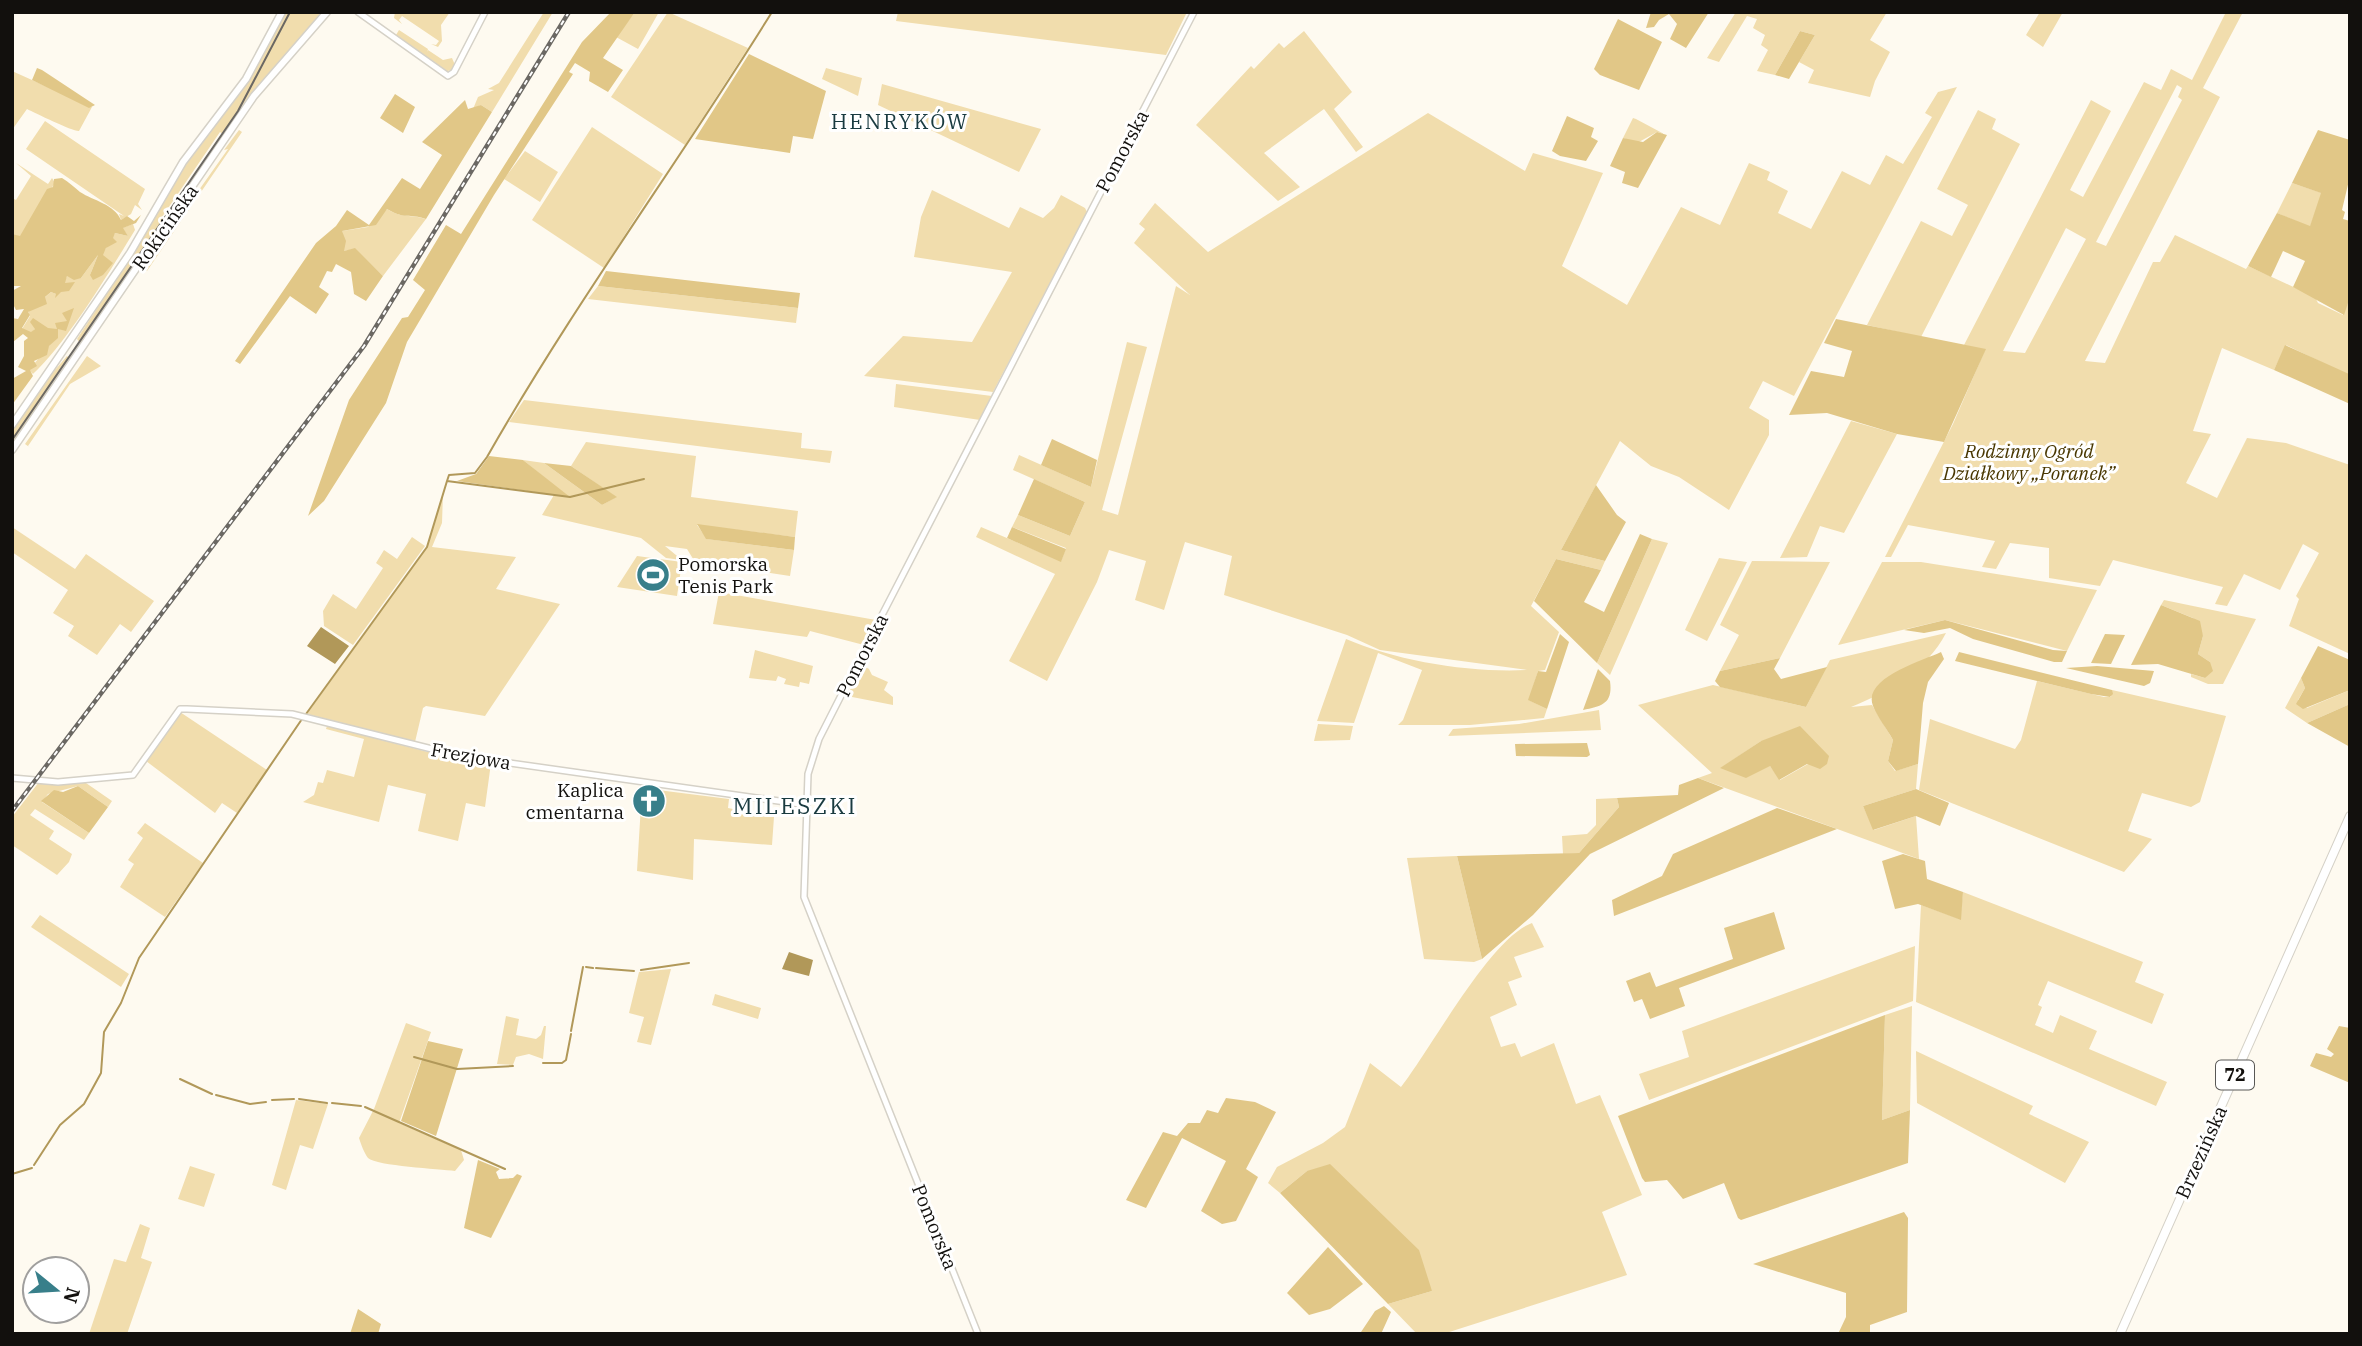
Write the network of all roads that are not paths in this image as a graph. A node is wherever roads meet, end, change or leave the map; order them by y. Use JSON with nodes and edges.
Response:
{"nodes":[{"id":1,"x":282,"y":12,"type":"edge"},
{"id":2,"x":327,"y":12,"type":"edge"},
{"id":3,"x":358,"y":12,"type":"edge"},
{"id":4,"x":485,"y":12,"type":"edge"},
{"id":5,"x":1194,"y":12,"type":"edge"},
{"id":6,"x":12,"y":425,"type":"edge"},
{"id":7,"x":12,"y":450,"type":"edge"},
{"id":8,"x":12,"y":778,"type":"edge"},
{"id":9,"x":807,"y":805,"type":"junction"},
{"id":10,"x":2350,"y":816,"type":"edge"},
{"id":11,"x":978,"y":1334,"type":"edge"},
{"id":12,"x":2120,"y":1334,"type":"edge"}],
"edges":[{"from":1,"to":6,"type":"main road","name":"Rokicińska"},
{"from":2,"to":7,"type":"main road","name":"Rokicińska"},
{"from":3,"to":4,"type":"street"},
{"from":5,"to":9,"type":"street","name":"Pomorska"},
{"from":8,"to":9,"type":"street","name":"Frezjowa"},
{"from":9,"to":11,"type":"street","name":"Pomorska"},
{"from":10,"to":12,"type":"main road","name":"Brzezińska","number":"72"}]}
